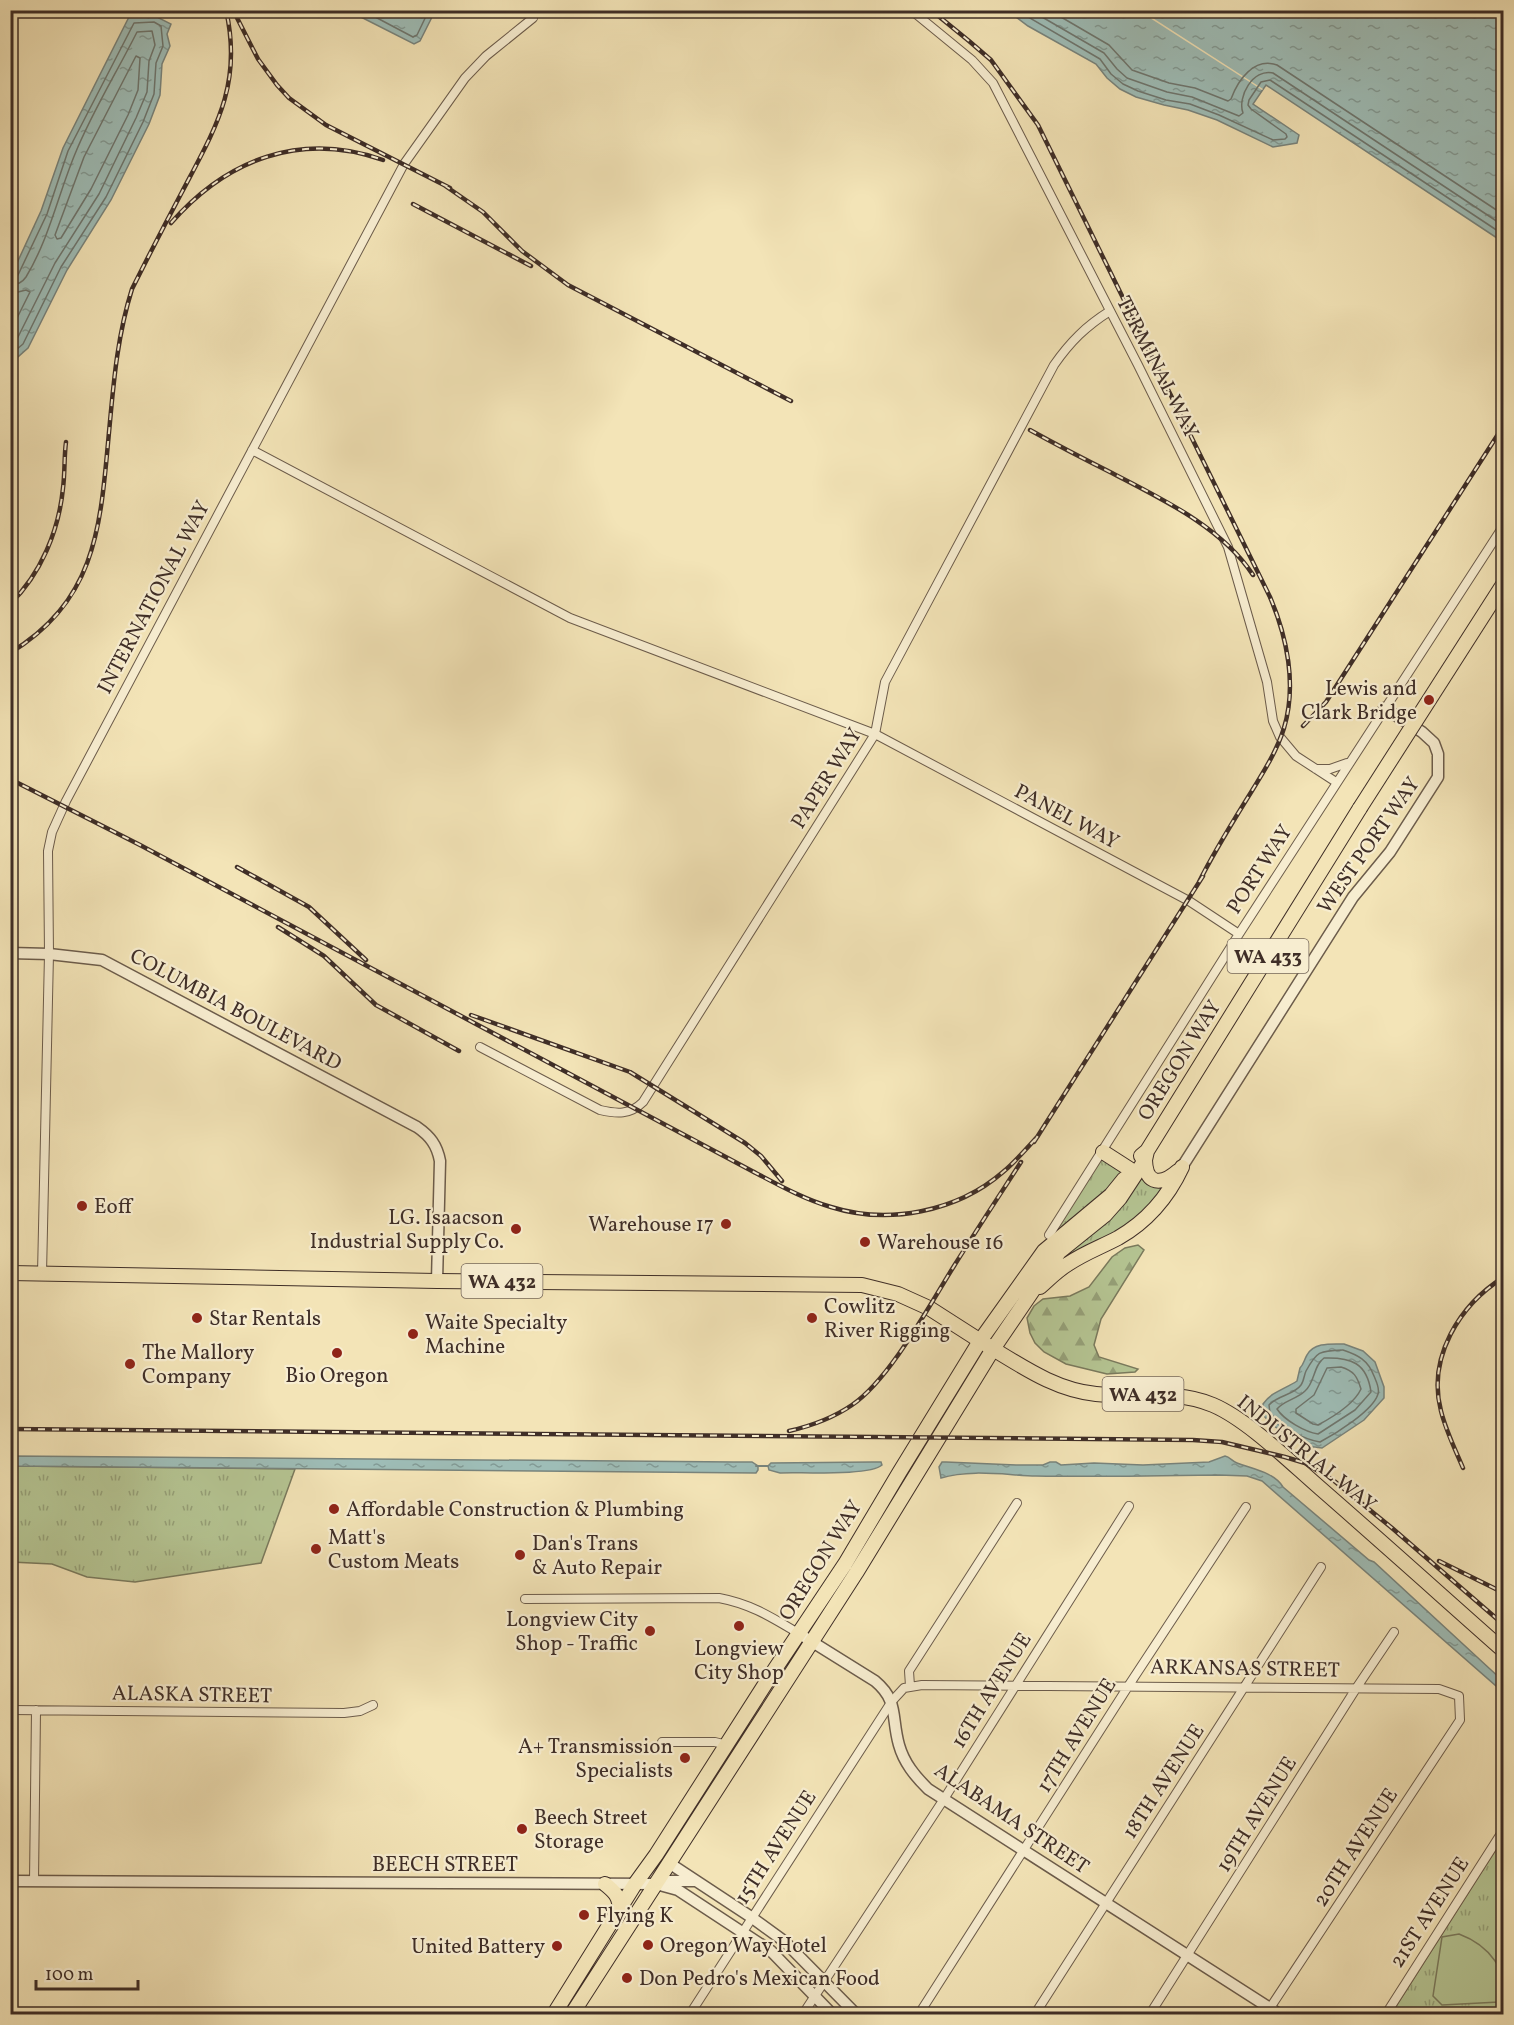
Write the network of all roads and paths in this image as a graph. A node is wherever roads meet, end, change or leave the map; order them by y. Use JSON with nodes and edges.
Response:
{"nodes":[{"id":1,"x":911,"y":10,"type":"edge"},
{"id":2,"x":533,"y":18,"type":"dead end"},
{"id":3,"x":1110,"y":311,"type":"junction"},
{"id":4,"x":252,"y":450,"type":"junction"},
{"id":5,"x":1503,"y":525,"type":"edge"},
{"id":6,"x":1503,"y":584,"type":"edge"},
{"id":7,"x":1384,"y":708,"type":"junction"},
{"id":8,"x":876,"y":734,"type":"junction"},
{"id":9,"x":1350,"y":761,"type":"junction"},
{"id":10,"x":1315,"y":769,"type":"junction"},
{"id":11,"x":1336,"y":782,"type":"junction"},
{"id":12,"x":1239,"y":934,"type":"junction"},
{"id":13,"x":10,"y":953,"type":"edge"},
{"id":14,"x":49,"y":954,"type":"junction"},
{"id":15,"x":480,"y":1047,"type":"dead end"},
{"id":16,"x":1103,"y":1152,"type":"junction"},
{"id":17,"x":1146,"y":1156,"type":"junction"},
{"id":18,"x":1182,"y":1167,"type":"junction"},
{"id":19,"x":1131,"y":1170,"type":"junction"},
{"id":20,"x":1049,"y":1235,"type":"dead end"},
{"id":21,"x":10,"y":1273,"type":"edge"},
{"id":22,"x":42,"y":1274,"type":"junction"},
{"id":23,"x":437,"y":1281,"type":"junction"},
{"id":24,"x":1026,"y":1299,"type":"junction"},
{"id":25,"x":981,"y":1341,"type":"junction"},
{"id":26,"x":993,"y":1349,"type":"junction"},
{"id":27,"x":1017,"y":1503,"type":"dead end"},
{"id":28,"x":1129,"y":1506,"type":"dead end"},
{"id":29,"x":1246,"y":1507,"type":"dead end"},
{"id":30,"x":1321,"y":1568,"type":"dead end"},
{"id":31,"x":525,"y":1599,"type":"dead end"},
{"id":32,"x":1394,"y":1632,"type":"dead end"},
{"id":33,"x":798,"y":1634,"type":"junction"},
{"id":34,"x":811,"y":1642,"type":"junction"},
{"id":35,"x":1503,"y":1652,"type":"edge"},
{"id":36,"x":1016,"y":1684,"type":"junction"},
{"id":37,"x":1129,"y":1685,"type":"junction"},
{"id":38,"x":910,"y":1686,"type":"junction"},
{"id":39,"x":1245,"y":1686,"type":"junction"},
{"id":40,"x":1356,"y":1687,"type":"junction"},
{"id":41,"x":1459,"y":1696,"type":"joint"},
{"id":42,"x":892,"y":1701,"type":"junction"},
{"id":43,"x":373,"y":1705,"type":"dead end"},
{"id":44,"x":10,"y":1710,"type":"edge"},
{"id":45,"x":36,"y":1710,"type":"junction"},
{"id":46,"x":662,"y":1742,"type":"dead end"},
{"id":47,"x":727,"y":1745,"type":"junction"},
{"id":48,"x":944,"y":1799,"type":"junction"},
{"id":49,"x":1503,"y":1829,"type":"edge"},
{"id":50,"x":1025,"y":1851,"type":"junction"},
{"id":51,"x":669,"y":1863,"type":"junction"},
{"id":52,"x":10,"y":1881,"type":"edge"},
{"id":53,"x":34,"y":1882,"type":"junction"},
{"id":54,"x":699,"y":1882,"type":"junction"},
{"id":55,"x":605,"y":1884,"type":"junction"},
{"id":56,"x":635,"y":1884,"type":"junction"},
{"id":57,"x":656,"y":1884,"type":"junction"},
{"id":58,"x":1107,"y":1904,"type":"junction"},
{"id":59,"x":620,"y":1909,"type":"junction"},
{"id":60,"x":751,"y":1917,"type":"junction"},
{"id":61,"x":742,"y":1931,"type":"junction"},
{"id":62,"x":624,"y":1933,"type":"junction"},
{"id":63,"x":1188,"y":1956,"type":"junction"},
{"id":64,"x":824,"y":1982,"type":"junction"},
{"id":65,"x":815,"y":1997,"type":"junction"},
{"id":66,"x":1503,"y":2006,"type":"edge"},
{"id":67,"x":1272,"y":2013,"type":"edge"},
{"id":68,"x":554,"y":2014,"type":"edge"},
{"id":69,"x":572,"y":2014,"type":"edge"},
{"id":70,"x":690,"y":2014,"type":"edge"},
{"id":71,"x":803,"y":2014,"type":"edge"},
{"id":72,"x":832,"y":2014,"type":"edge"},
{"id":73,"x":856,"y":2014,"type":"edge"},
{"id":74,"x":920,"y":2014,"type":"edge"},
{"id":75,"x":1035,"y":2014,"type":"edge"},
{"id":76,"x":1150,"y":2014,"type":"edge"},
{"id":77,"x":1386,"y":2014,"type":"edge"},
{"id":78,"x":1498,"y":2014,"type":"edge"}],
"edges":[{"from":1,"to":3,"type":"street","name":"TERMINAL WAY"},
{"from":2,"to":4,"type":"street","name":"INTERNATIONAL WAY"},
{"from":3,"to":8,"type":"street","name":"PAPER WAY"},
{"from":3,"to":10,"type":"street","name":"TERMINAL WAY"},
{"from":4,"to":8,"type":"street","name":"PANEL WAY"},
{"from":4,"to":14,"type":"street","name":"INTERNATIONAL WAY"},
{"from":5,"to":7,"type":"street","name":"PORT WAY"},
{"from":6,"to":17,"type":"main road","name":"OREGON WAY","number":"WA 433","bridge":true},
{"from":7,"to":9,"type":"street","name":"PORT WAY"},
{"from":7,"to":18,"type":"street","name":"WEST PORT WAY"},
{"from":8,"to":12,"type":"street","name":"PANEL WAY"},
{"from":8,"to":15,"type":"street","name":"PAPER WAY"},
{"from":9,"to":10,"type":"street"},
{"from":9,"to":11,"type":"street","name":"PORT WAY"},
{"from":10,"to":11,"type":"street","name":"TERMINAL WAY"},
{"from":11,"to":12,"type":"street","name":"PORT WAY"},
{"from":12,"to":16,"type":"street","name":"PORT WAY"},
{"from":13,"to":14,"type":"street","name":"COLUMBIA BOULEVARD"},
{"from":14,"to":22,"type":"street","name":"INTERNATIONAL WAY"},
{"from":14,"to":23,"type":"street","name":"COLUMBIA BOULEVARD"},
{"from":16,"to":19,"type":"main road"},
{"from":16,"to":20,"type":"street","name":"PORT WAY"},
{"from":17,"to":18,"type":"main road"},
{"from":17,"to":19,"type":"main road","name":"OREGON WAY","number":"WA 433"},
{"from":17,"to":24,"type":"main road","name":"OREGON WAY","number":"WA 433"},
{"from":18,"to":24,"type":"main road"},
{"from":19,"to":25,"type":"main road","name":"OREGON WAY","number":"WA 433"},
{"from":21,"to":22,"type":"main road","number":"WA 432"},
{"from":22,"to":23,"type":"main road","number":"WA 432"},
{"from":23,"to":25,"type":"main road","number":"WA 432"},
{"from":24,"to":26,"type":"main road","name":"OREGON WAY","number":"WA 433"},
{"from":25,"to":26,"type":"main road","name":"INDUSTRIAL WAY","number":"WA 432"},
{"from":25,"to":33,"type":"main road","name":"OREGON WAY"},
{"from":26,"to":34,"type":"main road","name":"OREGON WAY"},
{"from":26,"to":35,"type":"main road","name":"INDUSTRIAL WAY","number":"WA 432"},
{"from":27,"to":38,"type":"street"},
{"from":28,"to":36,"type":"street","name":"16TH AVENUE"},
{"from":29,"to":37,"type":"street","name":"17TH AVENUE"},
{"from":30,"to":39,"type":"street","name":"18TH AVENUE"},
{"from":31,"to":33,"type":"street"},
{"from":32,"to":40,"type":"street","name":"19TH AVENUE"},
{"from":33,"to":34,"type":"street"},
{"from":33,"to":47,"type":"main road","name":"OREGON WAY"},
{"from":34,"to":42,"type":"street"},
{"from":34,"to":51,"type":"main road","name":"OREGON WAY"},
{"from":36,"to":37,"type":"street","name":"ARKANSAS STREET"},
{"from":36,"to":38,"type":"street","name":"ARKANSAS STREET"},
{"from":36,"to":48,"type":"street","name":"16TH AVENUE"},
{"from":37,"to":39,"type":"street","name":"ARKANSAS STREET"},
{"from":37,"to":50,"type":"street","name":"17TH AVENUE"},
{"from":38,"to":42,"type":"street"},
{"from":39,"to":40,"type":"street","name":"ARKANSAS STREET"},
{"from":39,"to":58,"type":"street","name":"18TH AVENUE"},
{"from":40,"to":41,"type":"street","name":"ARKANSAS STREET"},
{"from":40,"to":63,"type":"street","name":"19TH AVENUE"},
{"from":41,"to":67,"type":"street","name":"20TH AVENUE"},
{"from":42,"to":48,"type":"street","name":"ALABAMA STREET"},
{"from":42,"to":60,"type":"street","name":"15TH AVENUE"},
{"from":43,"to":45,"type":"street","name":"ALASKA STREET"},
{"from":44,"to":45,"type":"street","name":"ALASKA STREET"},
{"from":45,"to":53,"type":"street"},
{"from":46,"to":47,"type":"street"},
{"from":47,"to":56,"type":"main road","name":"OREGON WAY"},
{"from":48,"to":50,"type":"street","name":"ALABAMA STREET"},
{"from":48,"to":64,"type":"street","name":"16TH AVENUE"},
{"from":49,"to":77,"type":"street","name":"21ST AVENUE"},
{"from":50,"to":58,"type":"street","name":"ALABAMA STREET"},
{"from":50,"to":74,"type":"street","name":"17TH AVENUE"},
{"from":51,"to":54,"type":"street"},
{"from":51,"to":57,"type":"main road","name":"OREGON WAY"},
{"from":52,"to":53,"type":"street","name":"BEECH STREET"},
{"from":53,"to":55,"type":"street","name":"BEECH STREET"},
{"from":54,"to":57,"type":"street"},
{"from":54,"to":60,"type":"street"},
{"from":55,"to":56,"type":"street","name":"BEECH STREET"},
{"from":55,"to":59,"type":"main road"},
{"from":56,"to":57,"type":"street","name":"BEECH STREET"},
{"from":56,"to":59,"type":"main road","name":"OREGON WAY"},
{"from":56,"to":62,"type":"main road"},
{"from":57,"to":61,"type":"street","name":"BEECH STREET"},
{"from":57,"to":62,"type":"main road","name":"OREGON WAY"},
{"from":58,"to":63,"type":"street","name":"ALABAMA STREET"},
{"from":58,"to":75,"type":"street","name":"18TH AVENUE"},
{"from":59,"to":68,"type":"main road","name":"OREGON WAY"},
{"from":60,"to":61,"type":"street","name":"15TH AVENUE"},
{"from":60,"to":64,"type":"street"},
{"from":61,"to":65,"type":"street","name":"BEECH STREET"},
{"from":61,"to":70,"type":"street","name":"15TH AVENUE"},
{"from":62,"to":69,"type":"main road","name":"OREGON WAY"},
{"from":63,"to":67,"type":"street","name":"ALABAMA STREET"},
{"from":63,"to":76,"type":"street","name":"19TH AVENUE"},
{"from":64,"to":65,"type":"street","name":"16TH AVENUE"},
{"from":64,"to":73,"type":"street"},
{"from":65,"to":71,"type":"street","name":"16TH AVENUE"},
{"from":65,"to":72,"type":"street","name":"BEECH STREET"},
{"from":66,"to":78,"type":"street"}]}
